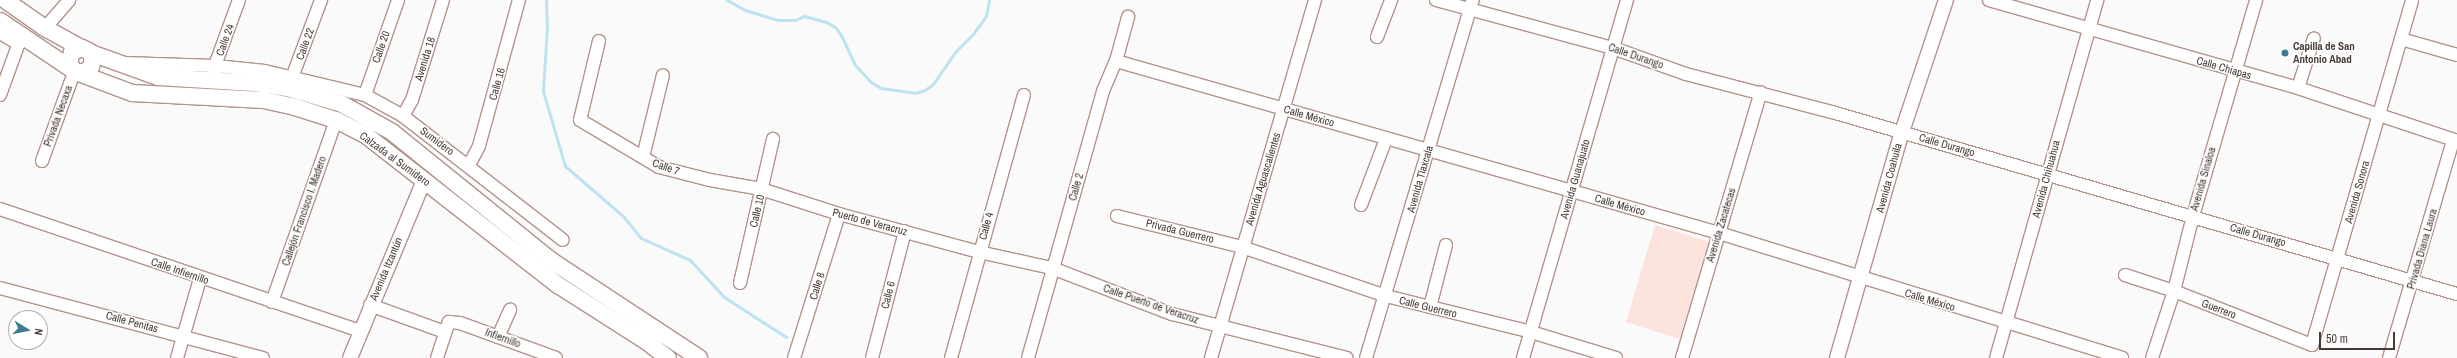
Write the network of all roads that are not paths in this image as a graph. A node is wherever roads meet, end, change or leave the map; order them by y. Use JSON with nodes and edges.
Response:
{"nodes":[{"id":1,"x":5,"y":0,"type":"edge"},
{"id":2,"x":69,"y":0,"type":"edge"},
{"id":3,"x":239,"y":0,"type":"edge"},
{"id":4,"x":321,"y":0,"type":"edge"},
{"id":5,"x":398,"y":0,"type":"edge"},
{"id":6,"x":443,"y":0,"type":"edge"},
{"id":7,"x":519,"y":0,"type":"edge"},
{"id":8,"x":1315,"y":0,"type":"edge"},
{"id":9,"x":1391,"y":0,"type":"edge"},
{"id":10,"x":1436,"y":0,"type":"edge"},
{"id":11,"x":1627,"y":0,"type":"edge"},
{"id":12,"x":1946,"y":0,"type":"edge"},
{"id":13,"x":1989,"y":0,"type":"edge"},
{"id":14,"x":2097,"y":0,"type":"edge"},
{"id":15,"x":2256,"y":0,"type":"edge"},
{"id":16,"x":2412,"y":0,"type":"edge"},
{"id":17,"x":2018,"y":3,"type":"edge"},
{"id":18,"x":1472,"y":5,"type":"edge"},
{"id":19,"x":1128,"y":17,"type":"dead end"},
{"id":20,"x":0,"y":21,"type":"edge"},
{"id":21,"x":2088,"y":27,"type":"junction"},
{"id":22,"x":45,"y":28,"type":"junction"},
{"id":23,"x":0,"y":33,"type":"edge"},
{"id":24,"x":1378,"y":37,"type":"dead end"},
{"id":25,"x":2314,"y":38,"type":"dead end"},
{"id":26,"x":2401,"y":39,"type":"junction"},
{"id":27,"x":20,"y":41,"type":"junction"},
{"id":28,"x":599,"y":41,"type":"dead end"},
{"id":29,"x":1613,"y":48,"type":"junction"},
{"id":30,"x":87,"y":51,"type":"junction"},
{"id":31,"x":2457,"y":55,"type":"edge"},
{"id":32,"x":1116,"y":61,"type":"junction"},
{"id":33,"x":118,"y":64,"type":"junction"},
{"id":34,"x":75,"y":70,"type":"junction"},
{"id":35,"x":2235,"y":72,"type":"junction"},
{"id":36,"x":215,"y":73,"type":"junction"},
{"id":37,"x":663,"y":75,"type":"dead end"},
{"id":38,"x":290,"y":83,"type":"junction"},
{"id":39,"x":2298,"y":88,"type":"junction"},
{"id":40,"x":1761,"y":92,"type":"junction"},
{"id":41,"x":365,"y":94,"type":"junction"},
{"id":42,"x":0,"y":95,"type":"edge"},
{"id":43,"x":1024,"y":95,"type":"dead end"},
{"id":44,"x":1284,"y":109,"type":"junction"},
{"id":45,"x":2380,"y":115,"type":"junction"},
{"id":46,"x":403,"y":116,"type":"junction"},
{"id":47,"x":336,"y":120,"type":"junction"},
{"id":48,"x":1902,"y":132,"type":"junction"},
{"id":49,"x":773,"y":139,"type":"dead end"},
{"id":50,"x":1386,"y":139,"type":"junction"},
{"id":51,"x":2455,"y":140,"type":"edge"},
{"id":52,"x":1428,"y":151,"type":"junction"},
{"id":53,"x":643,"y":157,"type":"junction"},
{"id":54,"x":42,"y":162,"type":"dead end"},
{"id":55,"x":469,"y":165,"type":"junction"},
{"id":56,"x":2047,"y":174,"type":"junction"},
{"id":57,"x":424,"y":180,"type":"junction"},
{"id":58,"x":761,"y":189,"type":"junction"},
{"id":59,"x":1572,"y":192,"type":"junction"},
{"id":60,"x":1361,"y":206,"type":"dead end"},
{"id":61,"x":0,"y":209,"type":"edge"},
{"id":62,"x":839,"y":214,"type":"junction"},
{"id":63,"x":1117,"y":216,"type":"dead end"},
{"id":64,"x":2193,"y":216,"type":"junction"},
{"id":65,"x":905,"y":231,"type":"junction"},
{"id":66,"x":1719,"y":233,"type":"junction"},
{"id":67,"x":563,"y":240,"type":"dead end"},
{"id":68,"x":1446,"y":245,"type":"dead end"},
{"id":69,"x":1242,"y":247,"type":"junction"},
{"id":70,"x":979,"y":252,"type":"junction"},
{"id":71,"x":2338,"y":258,"type":"junction"},
{"id":72,"x":1052,"y":268,"type":"junction"},
{"id":73,"x":2125,"y":275,"type":"dead end"},
{"id":74,"x":200,"y":279,"type":"junction"},
{"id":75,"x":1861,"y":279,"type":"junction"},
{"id":76,"x":2414,"y":281,"type":"junction"},
{"id":77,"x":740,"y":283,"type":"dead end"},
{"id":78,"x":0,"y":288,"type":"edge"},
{"id":79,"x":2174,"y":291,"type":"junction"},
{"id":80,"x":2457,"y":294,"type":"edge"},
{"id":81,"x":1386,"y":296,"type":"junction"},
{"id":82,"x":272,"y":302,"type":"junction"},
{"id":83,"x":370,"y":305,"type":"junction"},
{"id":84,"x":1430,"y":307,"type":"junction"},
{"id":85,"x":510,"y":310,"type":"dead end"},
{"id":86,"x":2007,"y":323,"type":"junction"},
{"id":87,"x":447,"y":327,"type":"junction"},
{"id":88,"x":1219,"y":327,"type":"junction"},
{"id":89,"x":360,"y":331,"type":"junction"},
{"id":90,"x":1531,"y":332,"type":"junction"},
{"id":91,"x":183,"y":336,"type":"junction"},
{"id":92,"x":498,"y":337,"type":"junction"},
{"id":93,"x":2312,"y":345,"type":"joint"},
{"id":94,"x":798,"y":357,"type":"edge"},
{"id":95,"x":177,"y":358,"type":"edge"},
{"id":96,"x":263,"y":358,"type":"edge"},
{"id":97,"x":350,"y":358,"type":"edge"},
{"id":98,"x":437,"y":358,"type":"edge"},
{"id":99,"x":556,"y":358,"type":"edge"},
{"id":100,"x":668,"y":358,"type":"edge"},
{"id":101,"x":699,"y":358,"type":"edge"},
{"id":102,"x":872,"y":358,"type":"edge"},
{"id":103,"x":951,"y":358,"type":"edge"},
{"id":104,"x":1028,"y":358,"type":"edge"},
{"id":105,"x":1211,"y":358,"type":"edge"},
{"id":106,"x":1347,"y":358,"type":"edge"},
{"id":107,"x":1366,"y":358,"type":"edge"},
{"id":108,"x":1523,"y":358,"type":"edge"},
{"id":109,"x":1616,"y":358,"type":"edge"},
{"id":110,"x":1682,"y":358,"type":"edge"},
{"id":111,"x":1837,"y":358,"type":"edge"},
{"id":112,"x":1996,"y":358,"type":"edge"},
{"id":113,"x":2122,"y":358,"type":"edge"},
{"id":114,"x":2152,"y":358,"type":"edge"},
{"id":115,"x":2390,"y":358,"type":"edge"}],
"edges":[{"from":1,"to":22,"type":"main road","name":"Calzada al Sumidero"},
{"from":2,"to":22,"type":"street"},
{"from":3,"to":36,"type":"street","name":"Calle 24"},
{"from":4,"to":38,"type":"street","name":"Calle 22"},
{"from":5,"to":41,"type":"street","name":"Calle 20"},
{"from":6,"to":46,"type":"street","name":"Avenida 18"},
{"from":7,"to":55,"type":"street","name":"Calle 16"},
{"from":8,"to":44,"type":"street","name":"Avenida Aguascalientes"},
{"from":9,"to":24,"type":"street"},
{"from":10,"to":18,"type":"street","name":"Calle Durango"},
{"from":11,"to":29,"type":"street","name":"Avenida Guanajuato"},
{"from":12,"to":48,"type":"street","name":"Avenida Coahuila"},
{"from":13,"to":17,"type":"street","name":"Calle Chiapas"},
{"from":14,"to":21,"type":"street","name":"Avenida Chihuahua"},
{"from":15,"to":35,"type":"street","name":"Avenida Sinaloa"},
{"from":16,"to":26,"type":"street","name":"Avenida Sonora"},
{"from":17,"to":21,"type":"street","name":"Calle Chiapas"},
{"from":18,"to":29,"type":"street","name":"Calle Durango"},
{"from":18,"to":52,"type":"street","name":"Avenida Tlaxcala"},
{"from":19,"to":32,"type":"street","name":"Calle 2"},
{"from":20,"to":27,"type":"main road","name":"Calzada al Sumidero"},
{"from":21,"to":35,"type":"street","name":"Calle Chiapas"},
{"from":21,"to":56,"type":"street","name":"Avenida Chihuahua"},
{"from":22,"to":30,"type":"main road","name":"Calzada al Sumidero"},
{"from":23,"to":27,"type":"street"},
{"from":25,"to":39,"type":"street"},
{"from":26,"to":31,"type":"street"},
{"from":26,"to":45,"type":"street","name":"Avenida Sonora"},
{"from":27,"to":34,"type":"main road","name":"Calzada al Sumidero"},
{"from":27,"to":42,"type":"street"},
{"from":28,"to":53,"type":"street","name":"Calle 7"},
{"from":29,"to":40,"type":"street","name":"Calle Durango"},
{"from":29,"to":59,"type":"street","name":"Avenida Guanajuato"},
{"from":30,"to":33,"type":"main road","name":"Calzada al Sumidero"},
{"from":30,"to":34,"type":"main road"},
{"from":32,"to":44,"type":"street","name":"Calle México"},
{"from":32,"to":72,"type":"street","name":"Calle 2"},
{"from":33,"to":36,"type":"street"},
{"from":33,"to":36,"type":"main road","name":"Calzada al Sumidero"},
{"from":34,"to":47,"type":"main road","name":"Calzada al Sumidero"},
{"from":34,"to":54,"type":"street","name":"Privada Necaxa"},
{"from":35,"to":39,"type":"street","name":"Calle Chiapas"},
{"from":35,"to":64,"type":"street","name":"Avenida Sinaloa"},
{"from":36,"to":38,"type":"main road","name":"Calzada al Sumidero"},
{"from":37,"to":53,"type":"street"},
{"from":38,"to":41,"type":"street","name":"Sumidero"},
{"from":38,"to":101,"type":"main road","name":"Calzada al Sumidero"},
{"from":39,"to":45,"type":"street","name":"Calle Chiapas"},
{"from":40,"to":48,"type":"street","name":"Calle Durango"},
{"from":40,"to":66,"type":"street","name":"Avenida Zacatecas"},
{"from":41,"to":46,"type":"street","name":"Sumidero"},
{"from":43,"to":70,"type":"street","name":"Calle 4"},
{"from":44,"to":50,"type":"street","name":"Calle México"},
{"from":44,"to":69,"type":"street","name":"Avenida Aguascalientes"},
{"from":45,"to":51,"type":"street","name":"Calle Chiapas"},
{"from":45,"to":71,"type":"street","name":"Avenida Sonora"},
{"from":46,"to":55,"type":"street","name":"Sumidero"},
{"from":47,"to":57,"type":"main road","name":"Calzada al Sumidero"},
{"from":47,"to":82,"type":"street","name":"Callejón Francisco I. Madero"},
{"from":48,"to":56,"type":"street","name":"Calle Durango"},
{"from":48,"to":75,"type":"street","name":"Avenida Coahuila"},
{"from":49,"to":58,"type":"street","name":"Calle 10"},
{"from":50,"to":52,"type":"street","name":"Calle México"},
{"from":50,"to":60,"type":"street"},
{"from":51,"to":76,"type":"street","name":"Privada Diana Laura"},
{"from":52,"to":59,"type":"street","name":"Calle México"},
{"from":52,"to":81,"type":"street","name":"Avenida Tlaxcala"},
{"from":53,"to":58,"type":"street","name":"Calle 7"},
{"from":55,"to":67,"type":"street","name":"Sumidero"},
{"from":56,"to":64,"type":"street","name":"Calle Durango"},
{"from":56,"to":86,"type":"street","name":"Avenida Chihuahua"},
{"from":57,"to":83,"type":"street","name":"Avenida Itzantún"},
{"from":57,"to":100,"type":"main road","name":"Calzada al Sumidero"},
{"from":58,"to":62,"type":"street","name":"Puerto de Veracruz"},
{"from":58,"to":77,"type":"street","name":"Calle 10"},
{"from":59,"to":66,"type":"street","name":"Calle México"},
{"from":59,"to":90,"type":"street","name":"Avenida Guanajuato"},
{"from":61,"to":74,"type":"street","name":"Calle Infiernillo"},
{"from":62,"to":65,"type":"street","name":"Puerto de Veracruz"},
{"from":62,"to":94,"type":"street","name":"Calle 8"},
{"from":63,"to":69,"type":"street","name":"Privada Guerrero"},
{"from":64,"to":71,"type":"street","name":"Calle Durango"},
{"from":64,"to":79,"type":"street","name":"Avenida Sinaloa"},
{"from":65,"to":70,"type":"street","name":"Puerto de Veracruz"},
{"from":65,"to":102,"type":"street","name":"Calle 6"},
{"from":66,"to":75,"type":"street","name":"Calle México"},
{"from":66,"to":110,"type":"street","name":"Avenida Zacatecas"},
{"from":68,"to":84,"type":"street"},
{"from":69,"to":81,"type":"street","name":"Calle Guerrero"},
{"from":69,"to":88,"type":"street","name":"Avenida Aguascalientes"},
{"from":70,"to":72,"type":"street","name":"Calle Puerto de Veracruz"},
{"from":70,"to":103,"type":"street","name":"Calle 4"},
{"from":71,"to":76,"type":"street","name":"Calle Durango"},
{"from":71,"to":93,"type":"street","name":"Avenida Sonora"},
{"from":72,"to":88,"type":"street","name":"Calle Puerto de Veracruz"},
{"from":72,"to":104,"type":"street","name":"Calle 2"},
{"from":73,"to":79,"type":"street","name":"Guerrero"},
{"from":74,"to":82,"type":"street","name":"Calle Infiernillo"},
{"from":74,"to":91,"type":"street"},
{"from":75,"to":86,"type":"street","name":"Calle México"},
{"from":75,"to":111,"type":"street","name":"Avenida Coahuila"},
{"from":76,"to":80,"type":"street","name":"Calle Durango"},
{"from":76,"to":115,"type":"street","name":"Privada Diana Laura"},
{"from":78,"to":91,"type":"street","name":"Calle Penitas"},
{"from":79,"to":93,"type":"street","name":"Guerrero"},
{"from":79,"to":114,"type":"street","name":"Avenida Sinaloa"},
{"from":81,"to":84,"type":"street","name":"Calle Guerrero"},
{"from":81,"to":107,"type":"street","name":"Avenida Tlaxcala"},
{"from":82,"to":89,"type":"street","name":"Calle Infiernillo"},
{"from":83,"to":87,"type":"street","name":"Infiernillo"},
{"from":83,"to":89,"type":"street","name":"Avenida Itzantún"},
{"from":84,"to":90,"type":"street","name":"Calle Guerrero"},
{"from":85,"to":92,"type":"street"},
{"from":86,"to":112,"type":"street","name":"Avenida Chihuahua"},
{"from":86,"to":113,"type":"street","name":"Calle México"},
{"from":87,"to":92,"type":"street","name":"Infiernillo"},
{"from":87,"to":98,"type":"street"},
{"from":88,"to":105,"type":"street","name":"Avenida Aguascalientes"},
{"from":88,"to":106,"type":"street","name":"Calle Puerto de Veracruz"},
{"from":89,"to":97,"type":"street","name":"Avenida Itzantún"},
{"from":90,"to":108,"type":"street","name":"Avenida Guanajuato"},
{"from":90,"to":109,"type":"street","name":"Calle Guerrero"},
{"from":91,"to":95,"type":"street"},
{"from":91,"to":96,"type":"street","name":"Calle Penitas"},
{"from":92,"to":99,"type":"street","name":"Infiernillo"}]}
